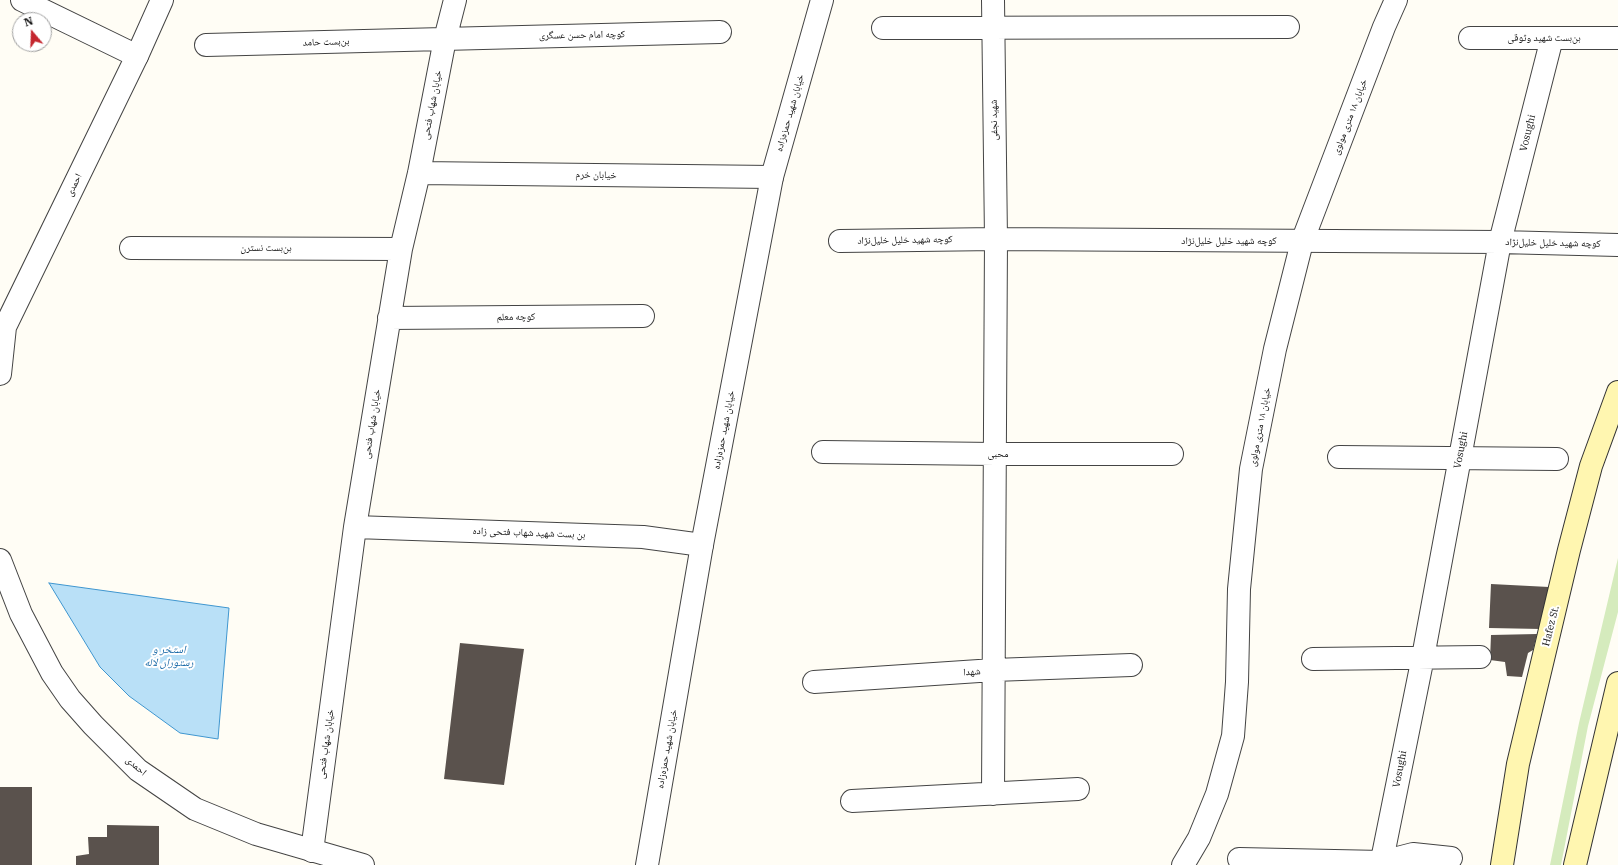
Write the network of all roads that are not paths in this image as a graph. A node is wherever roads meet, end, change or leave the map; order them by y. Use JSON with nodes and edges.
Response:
{"nodes":[{"id":1,"x":22,"y":0,"type":"edge"},
{"id":2,"x":162,"y":0,"type":"edge"},
{"id":3,"x":455,"y":0,"type":"edge"},
{"id":4,"x":822,"y":0,"type":"edge"},
{"id":5,"x":993,"y":0,"type":"edge"},
{"id":6,"x":1396,"y":0,"type":"edge"},
{"id":7,"x":1288,"y":27,"type":"dead end"},
{"id":8,"x":883,"y":28,"type":"dead end"},
{"id":9,"x":993,"y":29,"type":"junction"},
{"id":10,"x":720,"y":32,"type":"dead end"},
{"id":11,"x":1470,"y":38,"type":"dead end"},
{"id":12,"x":1552,"y":38,"type":"junction"},
{"id":13,"x":1618,"y":38,"type":"edge"},
{"id":14,"x":445,"y":39,"type":"junction"},
{"id":15,"x":206,"y":45,"type":"dead end"},
{"id":16,"x":137,"y":56,"type":"junction"},
{"id":17,"x":419,"y":173,"type":"junction"},
{"id":18,"x":772,"y":177,"type":"junction"},
{"id":19,"x":996,"y":239,"type":"junction"},
{"id":20,"x":840,"y":241,"type":"dead end"},
{"id":21,"x":1302,"y":242,"type":"junction"},
{"id":22,"x":1500,"y":242,"type":"junction"},
{"id":23,"x":1618,"y":245,"type":"edge"},
{"id":24,"x":131,"y":248,"type":"dead end"},
{"id":25,"x":401,"y":249,"type":"junction"},
{"id":26,"x":643,"y":316,"type":"dead end"},
{"id":27,"x":389,"y":318,"type":"junction"},
{"id":28,"x":2,"y":331,"type":"edge"},
{"id":29,"x":0,"y":374,"type":"edge"},
{"id":30,"x":1618,"y":392,"type":"edge"},
{"id":31,"x":823,"y":452,"type":"dead end"},
{"id":32,"x":995,"y":454,"type":"junction"},
{"id":33,"x":1172,"y":454,"type":"dead end"},
{"id":34,"x":1339,"y":457,"type":"dead end"},
{"id":35,"x":1460,"y":458,"type":"junction"},
{"id":36,"x":1557,"y":459,"type":"dead end"},
{"id":37,"x":355,"y":527,"type":"junction"},
{"id":38,"x":702,"y":546,"type":"junction"},
{"id":39,"x":0,"y":560,"type":"edge"},
{"id":40,"x":1423,"y":657,"type":"junction"},
{"id":41,"x":1480,"y":657,"type":"dead end"},
{"id":42,"x":1313,"y":660,"type":"dead end"},
{"id":43,"x":1131,"y":664,"type":"dead end"},
{"id":44,"x":994,"y":670,"type":"junction"},
{"id":45,"x":814,"y":682,"type":"dead end"},
{"id":46,"x":1618,"y":683,"type":"edge"},
{"id":47,"x":1078,"y":789,"type":"dead end"},
{"id":48,"x":993,"y":794,"type":"junction"},
{"id":49,"x":852,"y":801,"type":"dead end"},
{"id":50,"x":312,"y":851,"type":"junction"},
{"id":51,"x":1451,"y":858,"type":"dead end"},
{"id":52,"x":1239,"y":859,"type":"dead end"},
{"id":53,"x":1381,"y":863,"type":"edge"},
{"id":54,"x":363,"y":865,"type":"edge"},
{"id":55,"x":647,"y":865,"type":"edge"},
{"id":56,"x":1183,"y":865,"type":"edge"},
{"id":57,"x":1502,"y":865,"type":"edge"},
{"id":58,"x":1575,"y":865,"type":"edge"}],
"edges":[{"from":1,"to":16,"type":"street"},
{"from":2,"to":16,"type":"street","name":"احمدی"},
{"from":3,"to":14,"type":"street","name":"خیابان شهاب فتحی"},
{"from":4,"to":18,"type":"street","name":"خیابان شهید حمزه‌زاده"},
{"from":5,"to":9,"type":"street","name":"شهید نجفی"},
{"from":6,"to":21,"type":"street","name":"خیابان ۱۸ متری مولوی"},
{"from":7,"to":9,"type":"street"},
{"from":8,"to":9,"type":"street"},
{"from":9,"to":19,"type":"street","name":"شهید نجفی"},
{"from":10,"to":14,"type":"street","name":"کوچه امام حسن عسگری"},
{"from":11,"to":12,"type":"street","name":"بن‌بست شهید وثوقی"},
{"from":12,"to":13,"type":"street","name":"بن‌بست شهید وثوقی"},
{"from":12,"to":22,"type":"street","name":"Vosughi"},
{"from":14,"to":15,"type":"street","name":"بن‌بست حامد"},
{"from":14,"to":17,"type":"street","name":"خیابان شهاب فتحی"},
{"from":16,"to":28,"type":"street","name":"احمدی"},
{"from":17,"to":18,"type":"street","name":"خیابان خرم"},
{"from":17,"to":25,"type":"street","name":"خیابان شهاب فتحی"},
{"from":18,"to":38,"type":"street","name":"خیابان شهید حمزه‌زاده"},
{"from":19,"to":20,"type":"street","name":"کوچه شهید خلیل خلیل‌نژاد"},
{"from":19,"to":21,"type":"street","name":"کوچه شهید خلیل خلیل‌نژاد"},
{"from":19,"to":32,"type":"street","name":"شهید نجفی"},
{"from":21,"to":22,"type":"street","name":"کوچه شهید خلیل خلیل‌نژاد"},
{"from":21,"to":56,"type":"street","name":"خیابان ۱۸ متری مولوی"},
{"from":22,"to":23,"type":"street","name":"کوچه شهید خلیل خلیل‌نژاد"},
{"from":22,"to":35,"type":"street","name":"Vosughi"},
{"from":24,"to":25,"type":"street","name":"بن‌بست نسترن"},
{"from":25,"to":27,"type":"street","name":"خیابان شهاب فتحی"},
{"from":26,"to":27,"type":"street","name":"کوچه معلم"},
{"from":27,"to":37,"type":"street","name":"خیابان شهاب فتحی"},
{"from":28,"to":29,"type":"street","name":"احمدی"},
{"from":30,"to":57,"type":"main road","name":"Hafez St."},
{"from":31,"to":32,"type":"street","name":"محبی"},
{"from":32,"to":33,"type":"street","name":"محبی"},
{"from":32,"to":44,"type":"street","name":"شهید نجفی"},
{"from":34,"to":35,"type":"street"},
{"from":35,"to":36,"type":"street"},
{"from":35,"to":40,"type":"street","name":"Vosughi"},
{"from":37,"to":38,"type":"street","name":"بن بست شهید شهاب فتحی زاده"},
{"from":37,"to":50,"type":"street","name":"خیابان شهاب فتحی"},
{"from":38,"to":55,"type":"street","name":"خیابان شهید حمزه‌زاده"},
{"from":39,"to":50,"type":"street","name":"احمدی"},
{"from":40,"to":41,"type":"street"},
{"from":40,"to":42,"type":"street"},
{"from":40,"to":53,"type":"street","name":"Vosughi"},
{"from":43,"to":44,"type":"street","name":"شهدا"},
{"from":44,"to":45,"type":"street","name":"شهدا"},
{"from":44,"to":48,"type":"street","name":"شهید نجفی"},
{"from":46,"to":58,"type":"main road"},
{"from":47,"to":48,"type":"street"},
{"from":48,"to":49,"type":"street"},
{"from":50,"to":54,"type":"street","name":"احمدی"},
{"from":51,"to":53,"type":"street"},
{"from":52,"to":53,"type":"street"}]}
